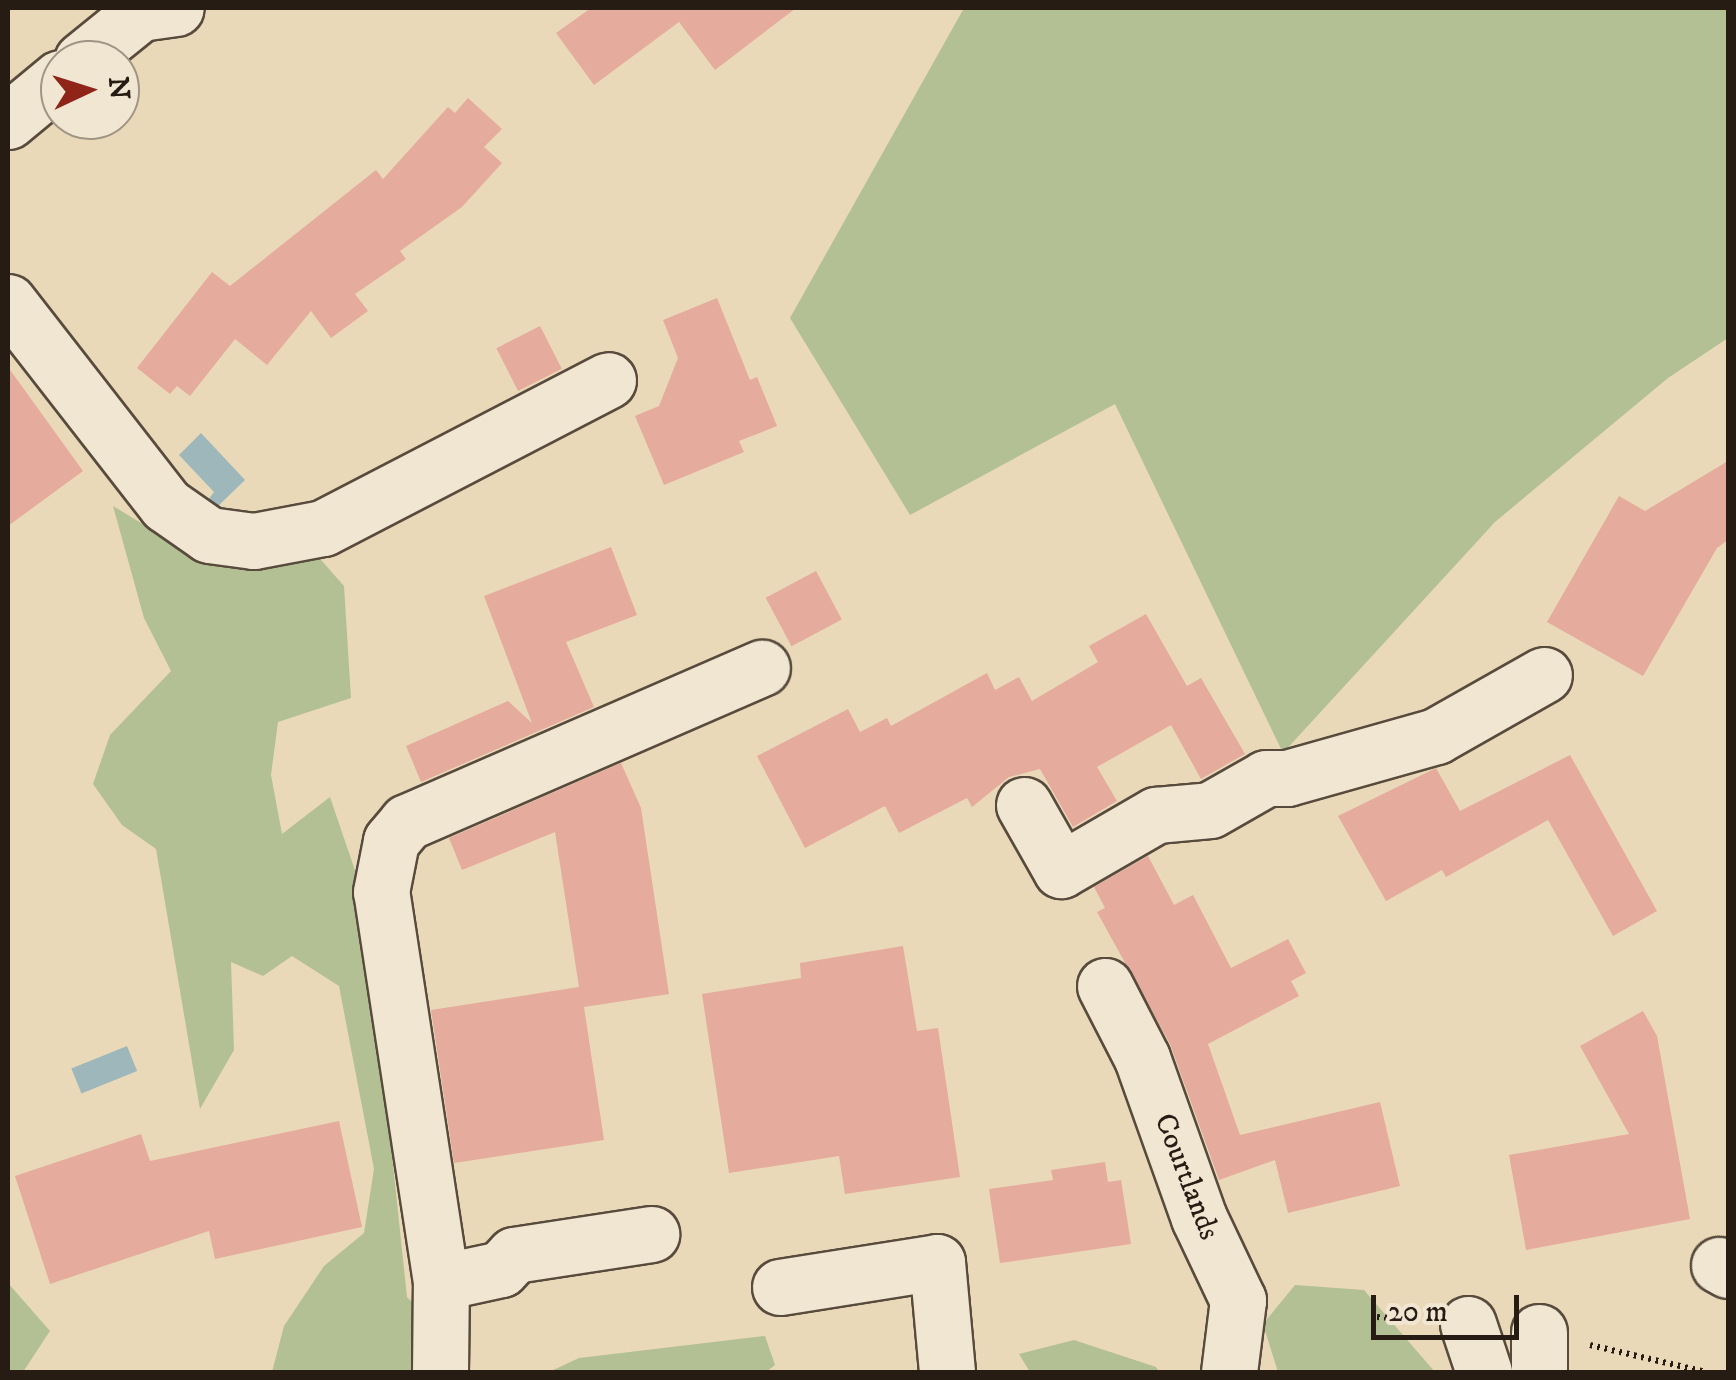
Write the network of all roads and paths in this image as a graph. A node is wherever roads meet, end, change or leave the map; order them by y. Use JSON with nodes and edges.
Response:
{"nodes":[{"id":1,"x":151,"y":9,"type":"edge"},
{"id":2,"x":109,"y":40,"type":"edge"},
{"id":3,"x":40,"y":95,"type":"edge"},
{"id":4,"x":8,"y":122,"type":"edge"},
{"id":5,"x":8,"y":302,"type":"edge"},
{"id":6,"x":608,"y":380,"type":"dead end"},
{"id":7,"x":762,"y":668,"type":"dead end"},
{"id":8,"x":1544,"y":675,"type":"dead end"},
{"id":9,"x":1024,"y":805,"type":"dead end"},
{"id":10,"x":1104,"y":986,"type":"dead end"},
{"id":11,"x":651,"y":1234,"type":"dead end"},
{"id":12,"x":441,"y":1282,"type":"junction"},
{"id":13,"x":780,"y":1286,"type":"dead end"},
{"id":14,"x":440,"y":1372,"type":"edge"},
{"id":15,"x":947,"y":1372,"type":"edge"},
{"id":16,"x":1229,"y":1372,"type":"edge"}],
"edges":[{"from":1,"to":2,"type":"street"},
{"from":3,"to":4,"type":"street"},
{"from":5,"to":6,"type":"street"},
{"from":7,"to":12,"type":"street"},
{"from":8,"to":9,"type":"street"},
{"from":10,"to":16,"type":"street","name":"Courtlands"},
{"from":11,"to":12,"type":"street"},
{"from":12,"to":14,"type":"street"},
{"from":13,"to":15,"type":"street"}]}
